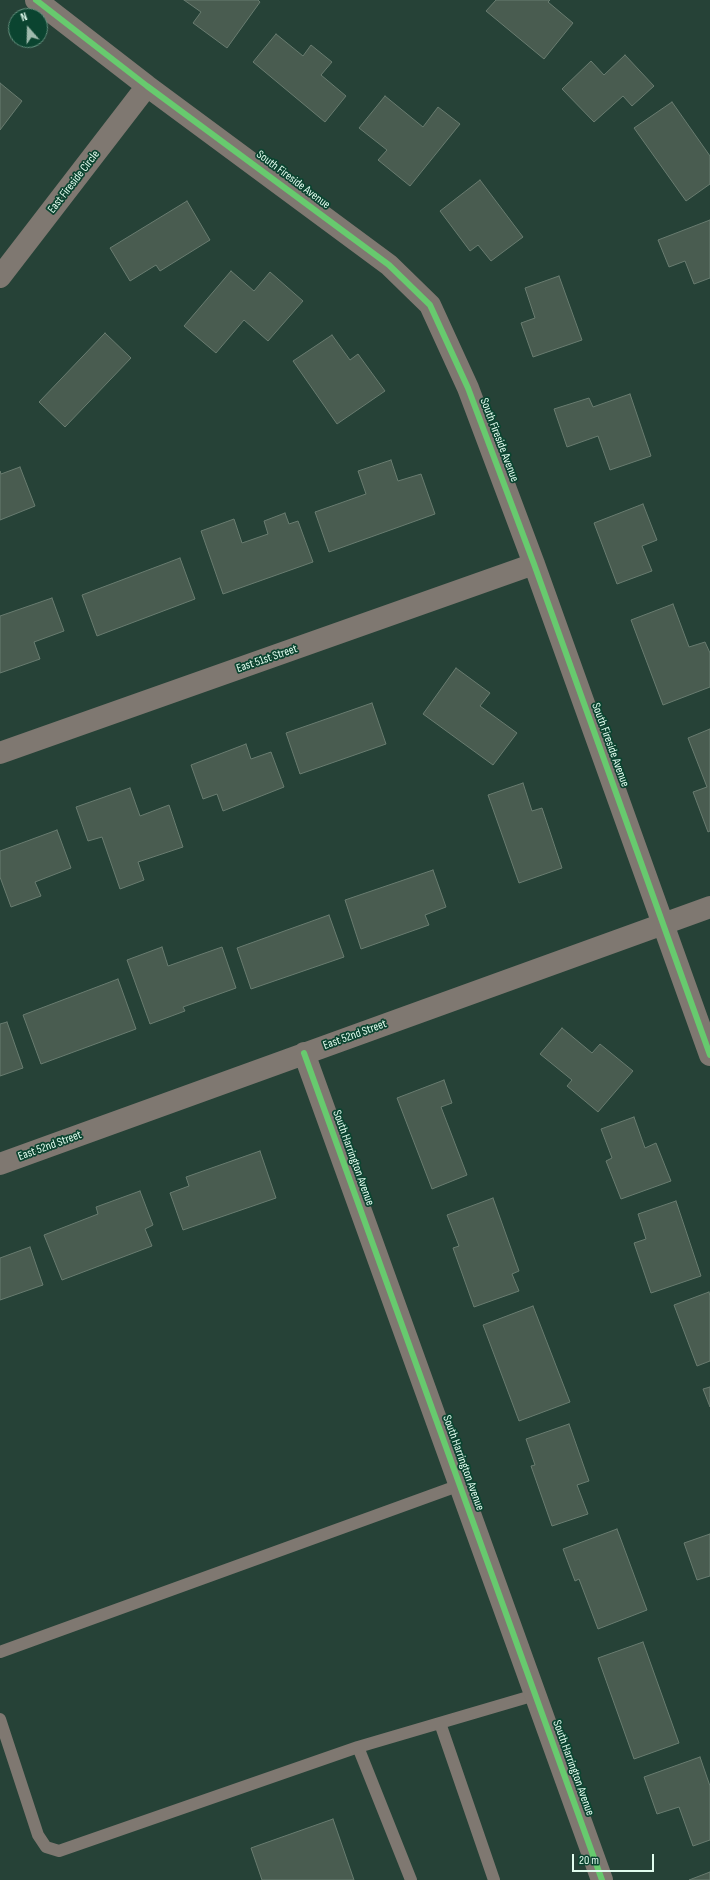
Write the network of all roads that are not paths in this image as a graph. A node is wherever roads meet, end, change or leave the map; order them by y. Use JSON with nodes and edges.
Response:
{"nodes":[{"id":1,"x":36,"y":0,"type":"edge"},
{"id":2,"x":147,"y":86,"type":"junction"},
{"id":3,"x":0,"y":277,"type":"edge"},
{"id":4,"x":534,"y":564,"type":"junction"},
{"id":5,"x":0,"y":753,"type":"edge"},
{"id":6,"x":710,"y":907,"type":"edge"},
{"id":7,"x":662,"y":924,"type":"junction"},
{"id":8,"x":304,"y":1053,"type":"junction"},
{"id":9,"x":710,"y":1055,"type":"edge"},
{"id":10,"x":0,"y":1164,"type":"edge"},
{"id":11,"x":460,"y":1485,"type":"junction"},
{"id":12,"x":0,"y":1652,"type":"edge"},
{"id":13,"x":535,"y":1695,"type":"junction"},
{"id":14,"x":0,"y":1719,"type":"edge"},
{"id":15,"x":440,"y":1724,"type":"junction"},
{"id":16,"x":358,"y":1748,"type":"junction"},
{"id":17,"x":411,"y":1880,"type":"edge"},
{"id":18,"x":494,"y":1880,"type":"edge"},
{"id":19,"x":602,"y":1880,"type":"edge"}],
"edges":[{"from":1,"to":2,"type":"street","name":"South Fireside Avenue"},
{"from":2,"to":3,"type":"street","name":"East Fireside Circle"},
{"from":2,"to":4,"type":"street","name":"South Fireside Avenue"},
{"from":4,"to":5,"type":"street","name":"East 51st Street"},
{"from":4,"to":7,"type":"street","name":"South Fireside Avenue"},
{"from":6,"to":7,"type":"street","name":"East 52nd Street"},
{"from":7,"to":8,"type":"street","name":"East 52nd Street"},
{"from":7,"to":9,"type":"street","name":"South Fireside Avenue"},
{"from":8,"to":10,"type":"street","name":"East 52nd Street"},
{"from":8,"to":11,"type":"street","name":"South Harrington Avenue"},
{"from":11,"to":12,"type":"lane"},
{"from":11,"to":13,"type":"street","name":"South Harrington Avenue"},
{"from":13,"to":15,"type":"lane"},
{"from":13,"to":19,"type":"street","name":"South Harrington Avenue"},
{"from":14,"to":16,"type":"lane"},
{"from":15,"to":16,"type":"lane"},
{"from":15,"to":18,"type":"lane"},
{"from":16,"to":17,"type":"lane"}]}
